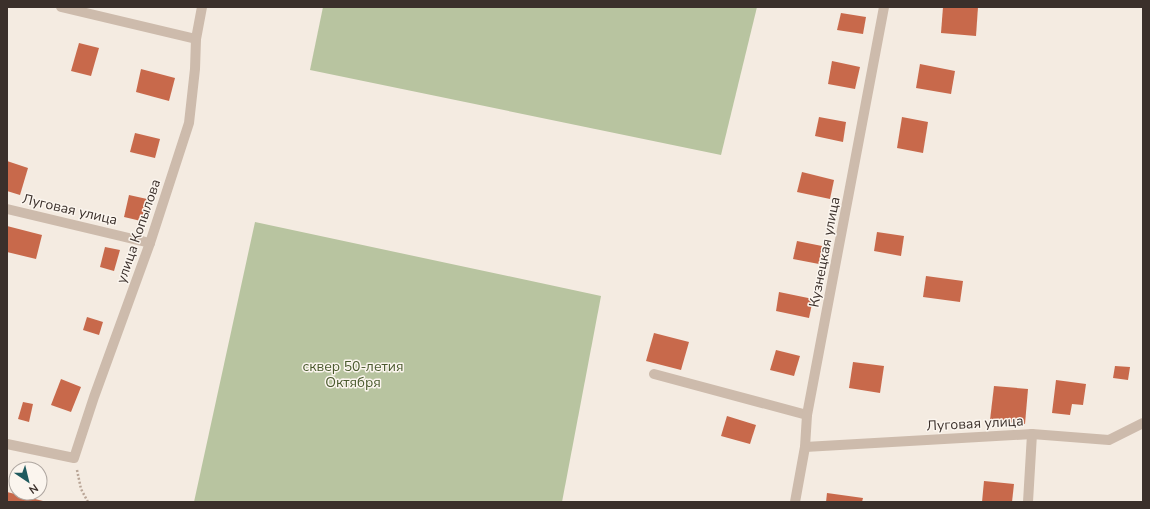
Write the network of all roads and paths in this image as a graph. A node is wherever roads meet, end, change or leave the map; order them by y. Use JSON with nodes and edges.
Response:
{"nodes":[{"id":1,"x":61,"y":7,"type":"edge"},
{"id":2,"x":202,"y":7,"type":"edge"},
{"id":3,"x":884,"y":7,"type":"edge"},
{"id":4,"x":196,"y":39,"type":"junction"},
{"id":5,"x":7,"y":209,"type":"edge"},
{"id":6,"x":150,"y":243,"type":"junction"},
{"id":7,"x":654,"y":374,"type":"dead end"},
{"id":8,"x":807,"y":415,"type":"junction"},
{"id":9,"x":1143,"y":423,"type":"edge"},
{"id":10,"x":1032,"y":434,"type":"junction"},
{"id":11,"x":7,"y":444,"type":"edge"},
{"id":12,"x":805,"y":447,"type":"junction"},
{"id":13,"x":74,"y":458,"type":"junction"},
{"id":14,"x":88,"y":502,"type":"edge"},
{"id":15,"x":795,"y":502,"type":"edge"},
{"id":16,"x":1028,"y":502,"type":"edge"}],
"edges":[{"from":1,"to":4,"type":"street"},
{"from":2,"to":4,"type":"street","name":"улица Копылова"},
{"from":3,"to":8,"type":"street","name":"Кузнецкая улица"},
{"from":4,"to":6,"type":"street","name":"улица Копылова"},
{"from":5,"to":6,"type":"street","name":"Луговая улица"},
{"from":6,"to":13,"type":"street","name":"улица Копылова"},
{"from":7,"to":8,"type":"street"},
{"from":8,"to":12,"type":"street","name":"Кузнецкая улица"},
{"from":9,"to":10,"type":"street","name":"Луговая улица"},
{"from":10,"to":12,"type":"street","name":"Луговая улица"},
{"from":10,"to":16,"type":"street"},
{"from":11,"to":13,"type":"street"},
{"from":12,"to":15,"type":"street","name":"Кузнецкая улица"},
{"from":13,"to":14,"type":"path"}]}
